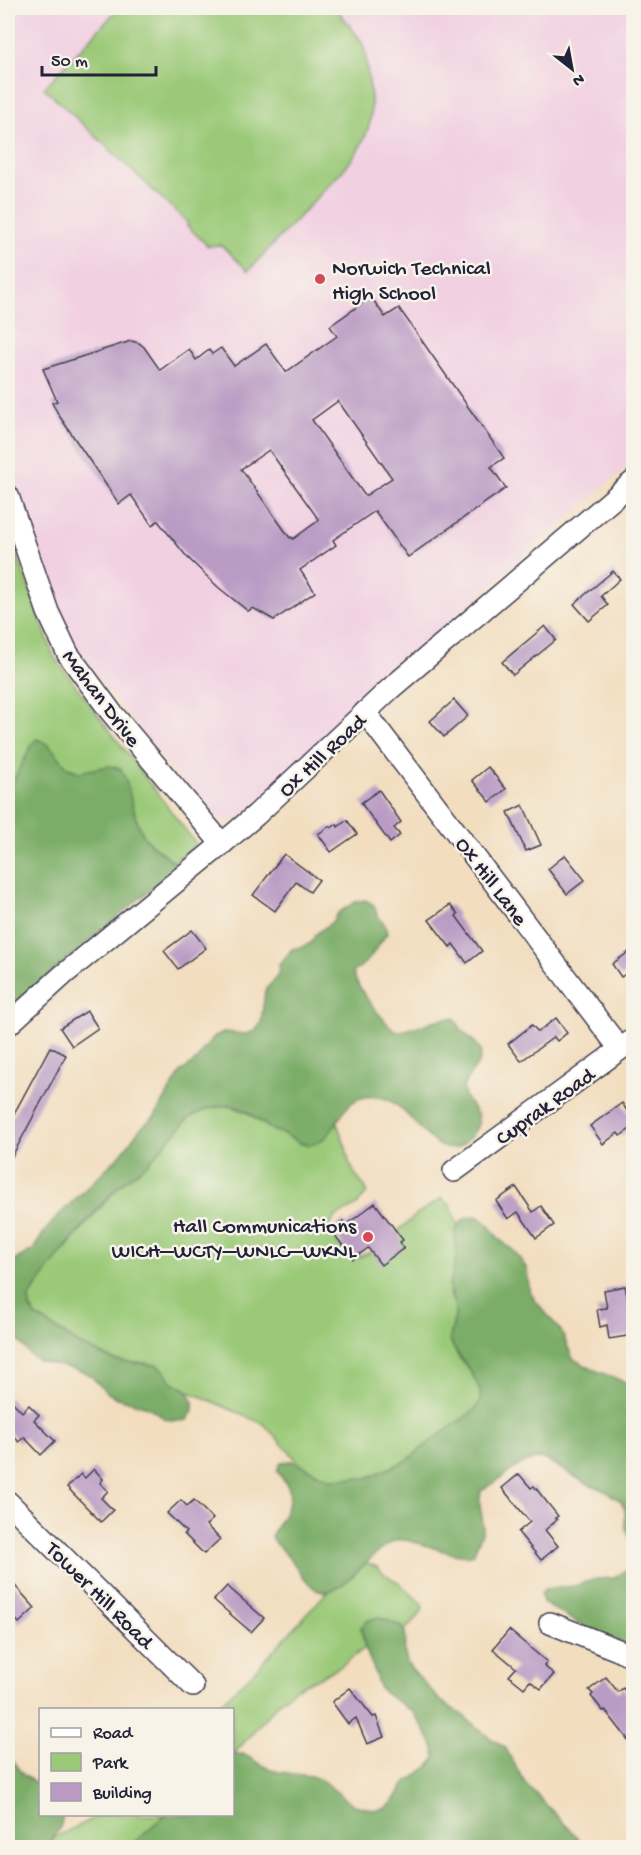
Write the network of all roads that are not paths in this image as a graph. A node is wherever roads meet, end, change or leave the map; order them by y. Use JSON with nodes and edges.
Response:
{"nodes":[{"id":1,"x":633,"y":482,"type":"edge"},
{"id":2,"x":8,"y":496,"type":"edge"},
{"id":3,"x":365,"y":712,"type":"junction"},
{"id":4,"x":222,"y":844,"type":"junction"},
{"id":5,"x":8,"y":1025,"type":"edge"},
{"id":6,"x":627,"y":1044,"type":"edge"},
{"id":7,"x":454,"y":1171,"type":"dead end"},
{"id":8,"x":8,"y":1502,"type":"edge"},
{"id":9,"x":550,"y":1623,"type":"dead end"},
{"id":10,"x":633,"y":1658,"type":"edge"},
{"id":11,"x":193,"y":1686,"type":"dead end"}],
"edges":[{"from":1,"to":3,"type":"street","name":"Ox Hill Road"},
{"from":2,"to":4,"type":"street","name":"Mahan Drive"},
{"from":3,"to":4,"type":"street","name":"Ox Hill Road"},
{"from":3,"to":6,"type":"street","name":"Ox Hill Lane"},
{"from":4,"to":5,"type":"street","name":"Ox Hill Road"},
{"from":6,"to":7,"type":"street","name":"Cuprak Road"},
{"from":8,"to":11,"type":"street","name":"Tower Hill Road"},
{"from":9,"to":10,"type":"street"}]}
